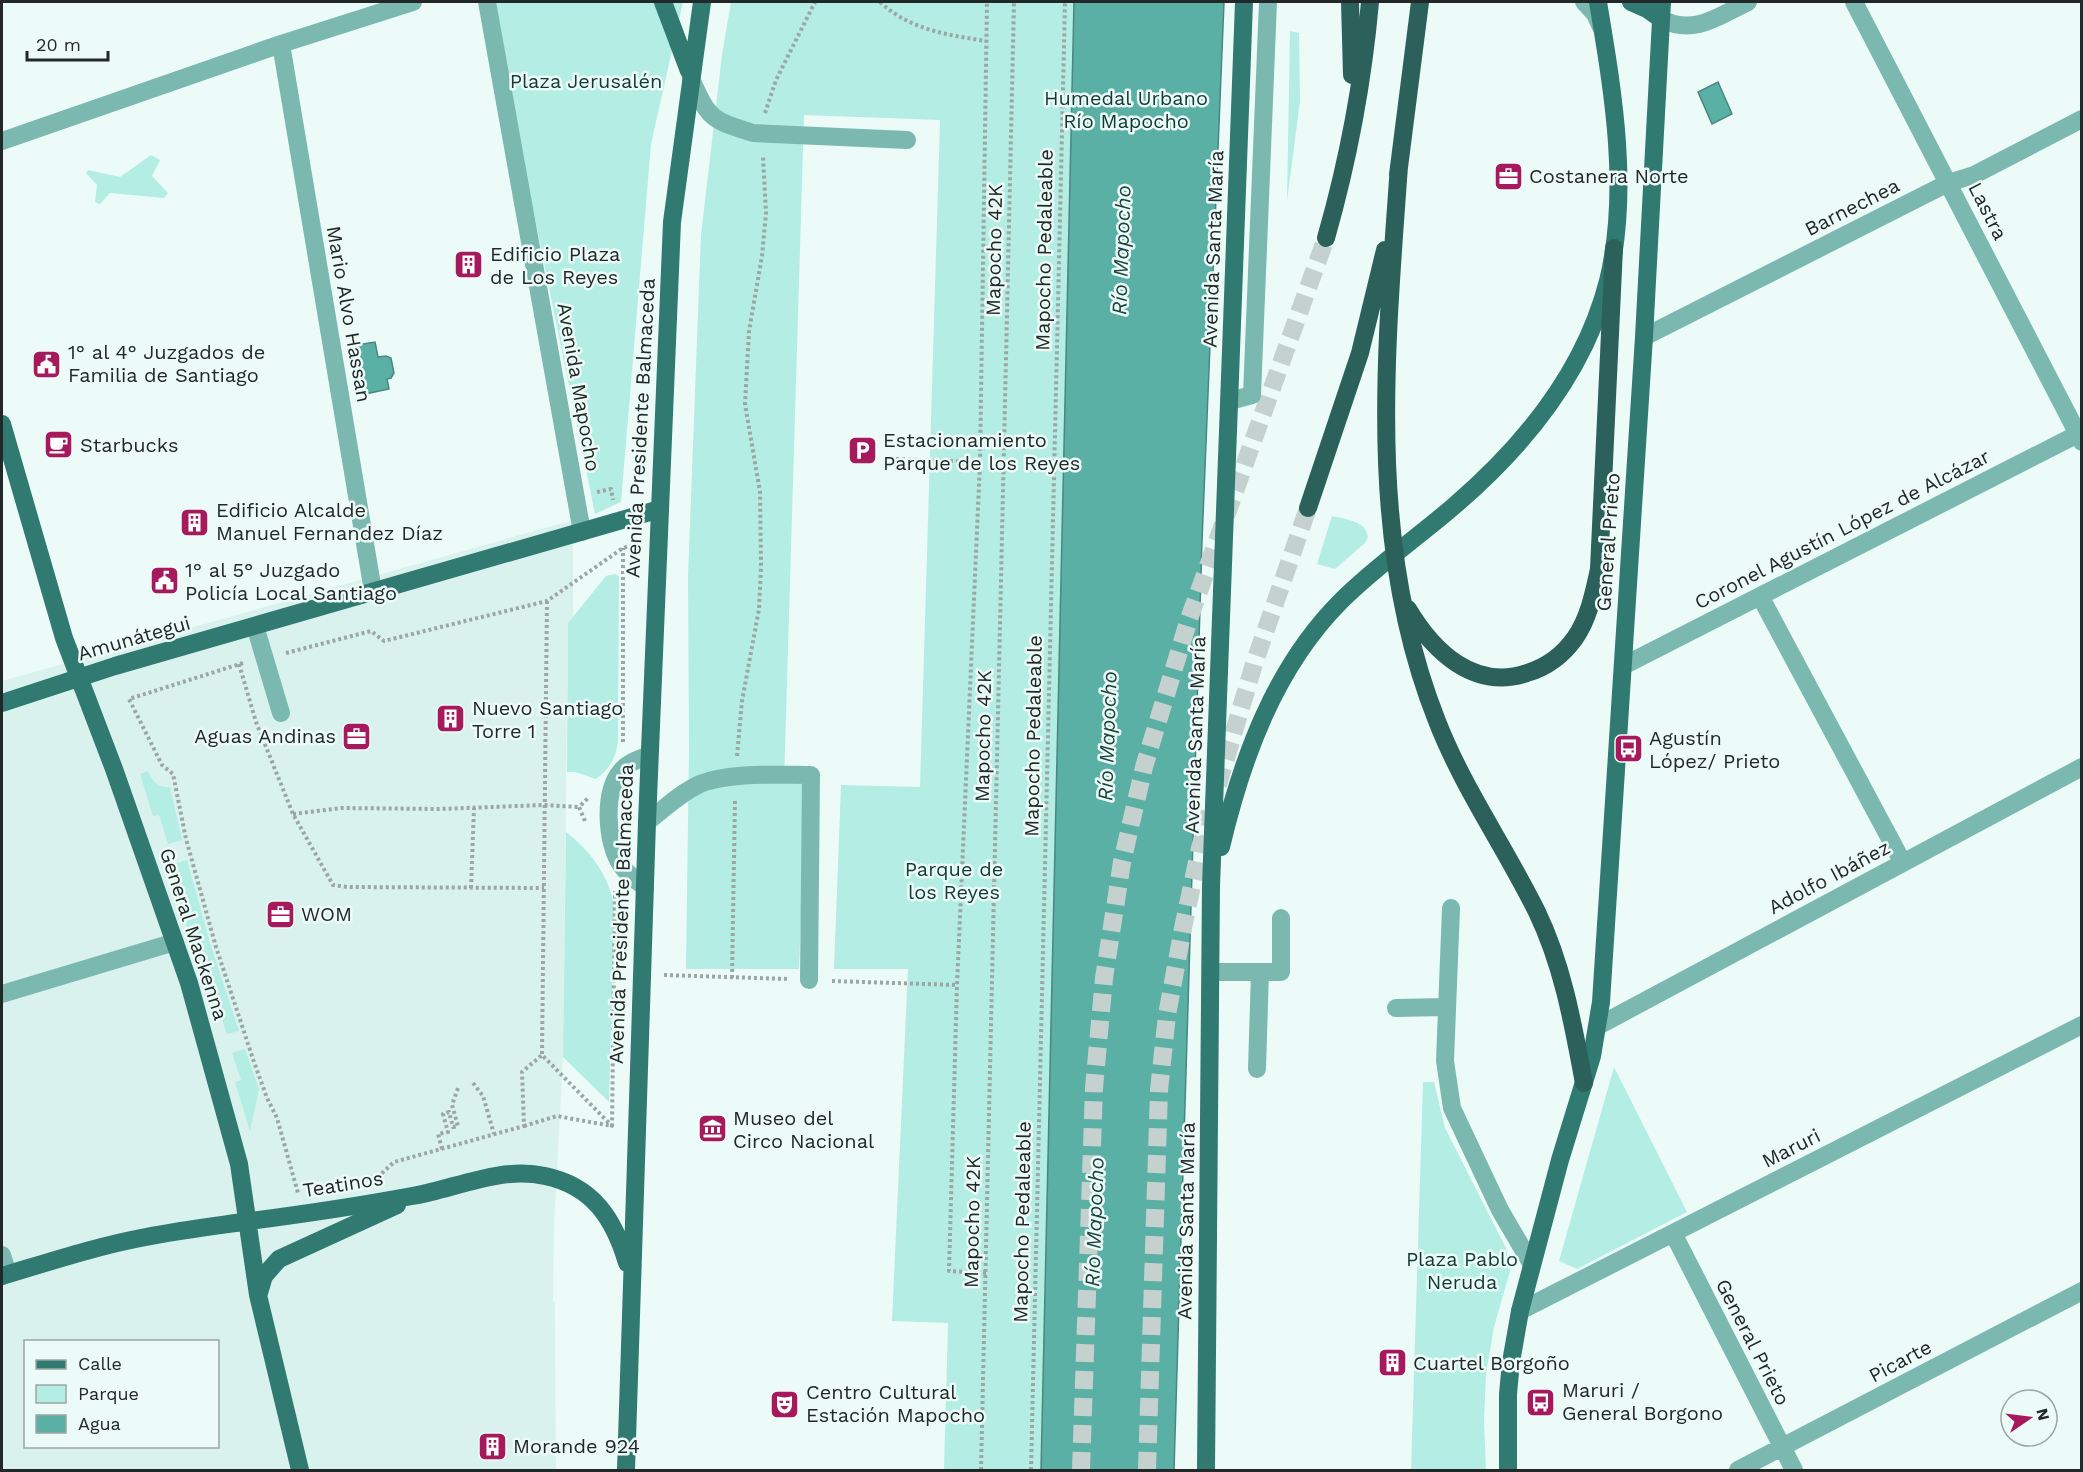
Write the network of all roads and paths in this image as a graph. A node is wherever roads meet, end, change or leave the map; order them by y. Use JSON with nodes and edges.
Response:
{"nodes":[{"id":1,"x":413,"y":2,"type":"edge"},
{"id":2,"x":487,"y":2,"type":"edge"},
{"id":3,"x":663,"y":2,"type":"edge"},
{"id":4,"x":702,"y":2,"type":"edge"},
{"id":5,"x":815,"y":2,"type":"edge"},
{"id":6,"x":880,"y":2,"type":"edge"},
{"id":7,"x":987,"y":2,"type":"edge"},
{"id":8,"x":1014,"y":2,"type":"edge"},
{"id":9,"x":1065,"y":2,"type":"edge"},
{"id":10,"x":1245,"y":2,"type":"edge"},
{"id":11,"x":1268,"y":2,"type":"edge"},
{"id":12,"x":1350,"y":2,"type":"edge"},
{"id":13,"x":1370,"y":2,"type":"edge"},
{"id":14,"x":1420,"y":2,"type":"edge"},
{"id":15,"x":1584,"y":2,"type":"edge"},
{"id":16,"x":1598,"y":2,"type":"edge"},
{"id":17,"x":1631,"y":2,"type":"edge"},
{"id":18,"x":1748,"y":2,"type":"edge"},
{"id":19,"x":1854,"y":2,"type":"edge"},
{"id":20,"x":1662,"y":10,"type":"edge"},
{"id":21,"x":1604,"y":32,"type":"junction"},
{"id":22,"x":986,"y":41,"type":"junction"},
{"id":23,"x":280,"y":44,"type":"junction"},
{"id":24,"x":691,"y":79,"type":"junction"},
{"id":25,"x":2082,"y":119,"type":"edge"},
{"id":26,"x":1353,"y":122,"type":"junction"},
{"id":27,"x":763,"y":134,"type":"junction"},
{"id":28,"x":907,"y":140,"type":"dead end"},
{"id":29,"x":2,"y":141,"type":"edge"},
{"id":30,"x":1399,"y":166,"type":"junction"},
{"id":31,"x":1948,"y":183,"type":"junction"},
{"id":32,"x":1326,"y":238,"type":"tunnel mouth"},
{"id":33,"x":1614,"y":248,"type":"junction"},
{"id":34,"x":1644,"y":337,"type":"junction"},
{"id":35,"x":1230,"y":401,"type":"junction"},
{"id":36,"x":2,"y":424,"type":"edge"},
{"id":37,"x":2080,"y":436,"type":"edge"},
{"id":38,"x":896,"y":459,"type":"dead end"},
{"id":39,"x":980,"y":462,"type":"junction"},
{"id":40,"x":1308,"y":508,"type":"tunnel mouth"},
{"id":41,"x":660,"y":509,"type":"junction"},
{"id":42,"x":582,"y":532,"type":"junction"},
{"id":43,"x":658,"y":536,"type":"junction"},
{"id":44,"x":373,"y":591,"type":"junction"},
{"id":45,"x":1400,"y":594,"type":"junction"},
{"id":46,"x":1760,"y":596,"type":"junction"},
{"id":47,"x":547,"y":601,"type":"junction"},
{"id":48,"x":255,"y":626,"type":"junction"},
{"id":49,"x":264,"y":658,"type":"junction"},
{"id":50,"x":238,"y":664,"type":"junction"},
{"id":51,"x":1623,"y":666,"type":"junction"},
{"id":52,"x":78,"y":677,"type":"junction"},
{"id":53,"x":2,"y":703,"type":"edge"},
{"id":54,"x":281,"y":713,"type":"dead end"},
{"id":55,"x":649,"y":755,"type":"junction"},
{"id":56,"x":2082,"y":767,"type":"edge"},
{"id":57,"x":736,"y":778,"type":"junction"},
{"id":58,"x":544,"y":805,"type":"junction"},
{"id":59,"x":579,"y":807,"type":"dead end"},
{"id":60,"x":474,"y":808,"type":"junction"},
{"id":61,"x":293,"y":814,"type":"junction"},
{"id":62,"x":646,"y":822,"type":"junction"},
{"id":63,"x":1903,"y":863,"type":"junction"},
{"id":64,"x":1211,"y":886,"type":"junction"},
{"id":65,"x":645,"y":887,"type":"junction"},
{"id":66,"x":471,"y":888,"type":"junction"},
{"id":67,"x":544,"y":888,"type":"junction"},
{"id":68,"x":1451,"y":908,"type":"dead end"},
{"id":69,"x":1281,"y":918,"type":"dead end"},
{"id":70,"x":175,"y":942,"type":"junction"},
{"id":71,"x":1211,"y":972,"type":"junction"},
{"id":72,"x":1260,"y":972,"type":"junction"},
{"id":73,"x":732,"y":978,"type":"dead end"},
{"id":74,"x":809,"y":980,"type":"dead end"},
{"id":75,"x":2,"y":994,"type":"edge"},
{"id":76,"x":1446,"y":1007,"type":"junction"},
{"id":77,"x":1396,"y":1008,"type":"dead end"},
{"id":78,"x":2082,"y":1025,"type":"edge"},
{"id":79,"x":1598,"y":1026,"type":"junction"},
{"id":80,"x":542,"y":1055,"type":"junction"},
{"id":81,"x":1257,"y":1069,"type":"dead end"},
{"id":82,"x":473,"y":1083,"type":"dead end"},
{"id":83,"x":1584,"y":1083,"type":"junction"},
{"id":84,"x":458,"y":1088,"type":"dead end"},
{"id":85,"x":612,"y":1126,"type":"dead end"},
{"id":86,"x":494,"y":1135,"type":"junction"},
{"id":87,"x":442,"y":1149,"type":"junction"},
{"id":88,"x":368,"y":1179,"type":"dead end"},
{"id":89,"x":414,"y":1196,"type":"junction"},
{"id":90,"x":299,"y":1198,"type":"dead end"},
{"id":91,"x":247,"y":1222,"type":"junction"},
{"id":92,"x":1672,"y":1233,"type":"junction"},
{"id":93,"x":2,"y":1255,"type":"edge"},
{"id":94,"x":1532,"y":1265,"type":"junction"},
{"id":95,"x":986,"y":1273,"type":"junction"},
{"id":96,"x":5,"y":1275,"type":"edge"},
{"id":97,"x":632,"y":1286,"type":"junction"},
{"id":98,"x":2082,"y":1291,"type":"edge"},
{"id":99,"x":258,"y":1295,"type":"junction"},
{"id":100,"x":1520,"y":1311,"type":"junction"},
{"id":101,"x":1783,"y":1448,"type":"junction"},
{"id":102,"x":300,"y":1470,"type":"edge"},
{"id":103,"x":626,"y":1470,"type":"edge"},
{"id":104,"x":981,"y":1470,"type":"edge"},
{"id":105,"x":1031,"y":1470,"type":"edge"},
{"id":106,"x":1206,"y":1470,"type":"edge"},
{"id":107,"x":1508,"y":1470,"type":"edge"},
{"id":108,"x":1738,"y":1470,"type":"edge"},
{"id":109,"x":1794,"y":1470,"type":"edge"}],
"edges":[{"from":1,"to":23,"type":"street"},
{"from":2,"to":42,"type":"street","name":"Avenida Mapocho"},
{"from":3,"to":24,"type":"main road"},
{"from":4,"to":24,"type":"main road","name":"Avenida Presidente Balmaceda"},
{"from":5,"to":27,"type":"path"},
{"from":6,"to":22,"type":"path"},
{"from":7,"to":22,"type":"path"},
{"from":8,"to":95,"type":"path","name":"Mapocho 42K"},
{"from":9,"to":105,"type":"path","name":"Mapocho Pedaleable"},
{"from":10,"to":35,"type":"main road","name":"Avenida Santa María"},
{"from":11,"to":35,"type":"street"},
{"from":12,"to":26,"type":"highway"},
{"from":13,"to":26,"type":"highway"},
{"from":14,"to":30,"type":"highway"},
{"from":15,"to":21,"type":"street"},
{"from":16,"to":21,"type":"main road"},
{"from":17,"to":20,"type":"main road"},
{"from":18,"to":20,"type":"street"},
{"from":19,"to":31,"type":"street","name":"Lastra"},
{"from":20,"to":34,"type":"main road","name":"General Prieto"},
{"from":21,"to":33,"type":"main road"},
{"from":22,"to":39,"type":"path"},
{"from":23,"to":29,"type":"street"},
{"from":23,"to":44,"type":"street","name":"Mario Alvo Hassan"},
{"from":24,"to":27,"type":"street"},
{"from":24,"to":41,"type":"main road","name":"Avenida Presidente Balmaceda"},
{"from":25,"to":31,"type":"street","name":"Barnechea"},
{"from":26,"to":32,"type":"highway"},
{"from":27,"to":28,"type":"street"},
{"from":27,"to":57,"type":"path"},
{"from":30,"to":40,"type":"highway"},
{"from":30,"to":45,"type":"highway"},
{"from":31,"to":34,"type":"street","name":"Barnechea"},
{"from":31,"to":37,"type":"street","name":"Lastra"},
{"from":33,"to":45,"type":"highway"},
{"from":33,"to":64,"type":"main road"},
{"from":34,"to":51,"type":"main road","name":"General Prieto"},
{"from":35,"to":64,"type":"main road","name":"Avenida Santa María"},
{"from":36,"to":52,"type":"main road","name":"General Mackenna"},
{"from":37,"to":46,"type":"street","name":"Coronel Agustín López de Alcázar"},
{"from":38,"to":39,"type":"path"},
{"from":39,"to":95,"type":"path"},
{"from":41,"to":42,"type":"main road","name":"Amunátegui"},
{"from":41,"to":43,"type":"main road","name":"Avenida Presidente Balmaceda"},
{"from":42,"to":44,"type":"main road","name":"Amunátegui"},
{"from":43,"to":47,"type":"path"},
{"from":43,"to":55,"type":"main road","name":"Avenida Presidente Balmaceda"},
{"from":44,"to":48,"type":"main road","name":"Amunátegui"},
{"from":45,"to":83,"type":"highway"},
{"from":46,"to":51,"type":"street","name":"Coronel Agustín López de Alcázar"},
{"from":46,"to":63,"type":"street"},
{"from":47,"to":49,"type":"path"},
{"from":47,"to":58,"type":"path"},
{"from":48,"to":49,"type":"street"},
{"from":48,"to":52,"type":"main road","name":"Amunátegui"},
{"from":49,"to":50,"type":"path"},
{"from":49,"to":54,"type":"street"},
{"from":50,"to":61,"type":"path"},
{"from":50,"to":90,"type":"path"},
{"from":51,"to":79,"type":"main road","name":"General Prieto"},
{"from":52,"to":53,"type":"main road","name":"Amunátegui"},
{"from":52,"to":70,"type":"main road","name":"General Mackenna"},
{"from":55,"to":62,"type":"main road","name":"Avenida Presidente Balmaceda"},
{"from":55,"to":65,"type":"street"},
{"from":56,"to":63,"type":"street","name":"Adolfo Ibáñez"},
{"from":57,"to":62,"type":"street"},
{"from":57,"to":73,"type":"path"},
{"from":57,"to":74,"type":"street"},
{"from":58,"to":59,"type":"path"},
{"from":58,"to":60,"type":"path"},
{"from":58,"to":67,"type":"path"},
{"from":60,"to":61,"type":"path"},
{"from":60,"to":66,"type":"path"},
{"from":61,"to":66,"type":"path"},
{"from":62,"to":65,"type":"main road","name":"Avenida Presidente Balmaceda"},
{"from":63,"to":79,"type":"street","name":"Adolfo Ibáñez"},
{"from":64,"to":71,"type":"main road","name":"Avenida Santa María"},
{"from":65,"to":97,"type":"main road","name":"Avenida Presidente Balmaceda"},
{"from":66,"to":67,"type":"path"},
{"from":67,"to":80,"type":"path"},
{"from":68,"to":76,"type":"street"},
{"from":69,"to":72,"type":"street"},
{"from":70,"to":75,"type":"street"},
{"from":70,"to":91,"type":"main road","name":"General Mackenna"},
{"from":71,"to":72,"type":"street"},
{"from":71,"to":106,"type":"main road","name":"Avenida Santa María"},
{"from":72,"to":81,"type":"street"},
{"from":76,"to":77,"type":"street"},
{"from":76,"to":94,"type":"street"},
{"from":78,"to":92,"type":"street","name":"Maruri"},
{"from":79,"to":83,"type":"main road","name":"General Prieto"},
{"from":80,"to":85,"type":"path"},
{"from":80,"to":86,"type":"path"},
{"from":82,"to":86,"type":"path"},
{"from":83,"to":94,"type":"main road","name":"General Prieto"},
{"from":84,"to":87,"type":"path"},
{"from":86,"to":87,"type":"path"},
{"from":87,"to":88,"type":"path"},
{"from":89,"to":91,"type":"main road","name":"Teatinos"},
{"from":89,"to":97,"type":"main road","name":"Teatinos"},
{"from":89,"to":99,"type":"main road"},
{"from":91,"to":96,"type":"main road","name":"Teatinos"},
{"from":91,"to":99,"type":"main road","name":"General Mackenna"},
{"from":92,"to":100,"type":"street","name":"Maruri"},
{"from":92,"to":101,"type":"street","name":"General Prieto"},
{"from":93,"to":96,"type":"street"},
{"from":94,"to":100,"type":"main road","name":"General Prieto"},
{"from":95,"to":104,"type":"path","name":"Mapocho 42K"},
{"from":97,"to":103,"type":"main road","name":"Avenida Presidente Balmaceda"},
{"from":98,"to":101,"type":"street","name":"Picarte"},
{"from":99,"to":102,"type":"main road","name":"General Mackenna"},
{"from":100,"to":107,"type":"main road","name":"General Prieto"},
{"from":101,"to":108,"type":"street","name":"Picarte"},
{"from":101,"to":109,"type":"street","name":"General Prieto"}]}
